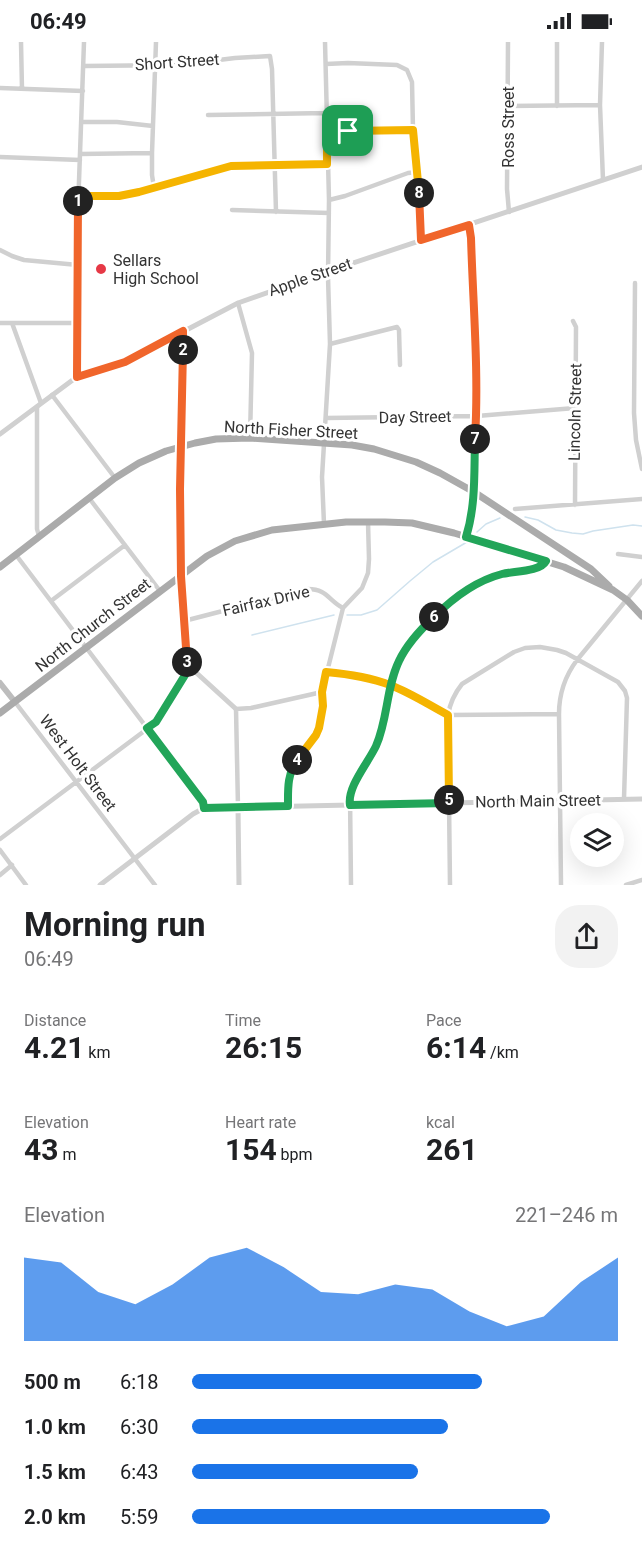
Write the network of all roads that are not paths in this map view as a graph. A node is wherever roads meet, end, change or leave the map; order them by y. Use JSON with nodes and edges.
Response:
{"nodes":[{"id":1,"x":21,"y":42,"type":"edge"},
{"id":2,"x":84,"y":42,"type":"edge"},
{"id":3,"x":156,"y":42,"type":"edge"},
{"id":4,"x":325,"y":42,"type":"edge"},
{"id":5,"x":508,"y":42,"type":"edge"},
{"id":6,"x":557,"y":42,"type":"edge"},
{"id":7,"x":602,"y":42,"type":"edge"},
{"id":8,"x":326,"y":64,"type":"junction"},
{"id":9,"x":84,"y":66,"type":"junction"},
{"id":10,"x":155,"y":66,"type":"junction"},
{"id":11,"x":0,"y":88,"type":"edge"},
{"id":12,"x":22,"y":89,"type":"junction"},
{"id":13,"x":83,"y":91,"type":"junction"},
{"id":14,"x":600,"y":105,"type":"junction"},
{"id":15,"x":508,"y":106,"type":"junction"},
{"id":16,"x":557,"y":106,"type":"junction"},
{"id":17,"x":326,"y":113,"type":"junction"},
{"id":18,"x":208,"y":115,"type":"dead end"},
{"id":19,"x":273,"y":115,"type":"junction"},
{"id":20,"x":82,"y":122,"type":"junction"},
{"id":21,"x":153,"y":126,"type":"junction"},
{"id":22,"x":413,"y":130,"type":"junction"},
{"id":23,"x":327,"y":131,"type":"junction"},
{"id":24,"x":152,"y":153,"type":"junction"},
{"id":25,"x":0,"y":157,"type":"edge"},
{"id":26,"x":80,"y":157,"type":"junction"},
{"id":27,"x":275,"y":164,"type":"junction"},
{"id":28,"x":327,"y":164,"type":"junction"},
{"id":29,"x":642,"y":167,"type":"edge"},
{"id":30,"x":418,"y":172,"type":"junction"},
{"id":31,"x":603,"y":180,"type":"junction"},
{"id":32,"x":154,"y":188,"type":"junction"},
{"id":33,"x":78,"y":196,"type":"junction"},
{"id":34,"x":329,"y":200,"type":"junction"},
{"id":35,"x":232,"y":210,"type":"dead end"},
{"id":36,"x":276,"y":212,"type":"junction"},
{"id":37,"x":509,"y":212,"type":"junction"},
{"id":38,"x":329,"y":213,"type":"junction"},
{"id":39,"x":469,"y":225,"type":"junction"},
{"id":40,"x":421,"y":240,"type":"junction"},
{"id":41,"x":0,"y":250,"type":"edge"},
{"id":42,"x":78,"y":265,"type":"junction"},
{"id":43,"x":329,"y":271,"type":"junction"},
{"id":44,"x":635,"y":283,"type":"dead end"},
{"id":45,"x":238,"y":303,"type":"junction"},
{"id":46,"x":573,"y":321,"type":"dead end"},
{"id":47,"x":0,"y":323,"type":"edge"},
{"id":48,"x":12,"y":323,"type":"junction"},
{"id":49,"x":76,"y":323,"type":"junction"},
{"id":50,"x":635,"y":327,"type":"junction"},
{"id":51,"x":642,"y":327,"type":"edge"},
{"id":52,"x":183,"y":331,"type":"junction"},
{"id":53,"x":330,"y":344,"type":"junction"},
{"id":54,"x":400,"y":365,"type":"dead end"},
{"id":55,"x":77,"y":377,"type":"junction"},
{"id":56,"x":52,"y":395,"type":"junction"},
{"id":57,"x":39,"y":405,"type":"junction"},
{"id":58,"x":575,"y":408,"type":"junction"},
{"id":59,"x":477,"y":416,"type":"junction"},
{"id":60,"x":326,"y":418,"type":"junction"},
{"id":61,"x":0,"y":434,"type":"edge"},
{"id":62,"x":250,"y":438,"type":"junction"},
{"id":63,"x":325,"y":443,"type":"junction"},
{"id":64,"x":181,"y":446,"type":"junction"},
{"id":65,"x":642,"y":469,"type":"edge"},
{"id":66,"x":115,"y":478,"type":"junction"},
{"id":67,"x":474,"y":492,"type":"junction"},
{"id":68,"x":89,"y":498,"type":"junction"},
{"id":69,"x":642,"y":500,"type":"edge"},
{"id":70,"x":575,"y":505,"type":"junction"},
{"id":71,"x":515,"y":509,"type":"dead end"},
{"id":72,"x":369,"y":522,"type":"junction"},
{"id":73,"x":324,"y":524,"type":"junction"},
{"id":74,"x":39,"y":537,"type":"junction"},
{"id":75,"x":466,"y":537,"type":"junction"},
{"id":76,"x":125,"y":545,"type":"junction"},
{"id":77,"x":618,"y":554,"type":"dead end"},
{"id":78,"x":16,"y":555,"type":"junction"},
{"id":79,"x":642,"y":557,"type":"edge"},
{"id":80,"x":546,"y":561,"type":"junction"},
{"id":81,"x":0,"y":567,"type":"edge"},
{"id":82,"x":181,"y":576,"type":"junction"},
{"id":83,"x":642,"y":581,"type":"edge"},
{"id":84,"x":613,"y":590,"type":"junction"},
{"id":85,"x":160,"y":591,"type":"junction"},
{"id":86,"x":627,"y":600,"type":"junction"},
{"id":87,"x":51,"y":601,"type":"junction"},
{"id":88,"x":343,"y":608,"type":"junction"},
{"id":89,"x":642,"y":616,"type":"edge"},
{"id":90,"x":184,"y":621,"type":"junction"},
{"id":91,"x":87,"y":648,"type":"junction"},
{"id":92,"x":577,"y":660,"type":"junction"},
{"id":93,"x":190,"y":667,"type":"junction"},
{"id":94,"x":326,"y":672,"type":"junction"},
{"id":95,"x":0,"y":683,"type":"edge"},
{"id":96,"x":390,"y":685,"type":"junction"},
{"id":97,"x":322,"y":692,"type":"junction"},
{"id":98,"x":15,"y":702,"type":"junction"},
{"id":99,"x":236,"y":710,"type":"junction"},
{"id":100,"x":0,"y":713,"type":"edge"},
{"id":101,"x":559,"y":714,"type":"junction"},
{"id":102,"x":448,"y":715,"type":"junction"},
{"id":103,"x":147,"y":728,"type":"junction"},
{"id":104,"x":77,"y":782,"type":"junction"},
{"id":105,"x":624,"y":799,"type":"junction"},
{"id":106,"x":642,"y":799,"type":"edge"},
{"id":107,"x":561,"y":801,"type":"junction"},
{"id":108,"x":449,"y":803,"type":"junction"},
{"id":109,"x":350,"y":805,"type":"junction"},
{"id":110,"x":288,"y":806,"type":"junction"},
{"id":111,"x":238,"y":807,"type":"junction"},
{"id":112,"x":204,"y":808,"type":"junction"},
{"id":113,"x":0,"y":839,"type":"edge"},
{"id":114,"x":0,"y":850,"type":"edge"},
{"id":115,"x":135,"y":858,"type":"junction"},
{"id":116,"x":12,"y":866,"type":"junction"},
{"id":117,"x":0,"y":874,"type":"edge"},
{"id":118,"x":642,"y":880,"type":"edge"},
{"id":119,"x":26,"y":885,"type":"edge"},
{"id":120,"x":100,"y":885,"type":"edge"},
{"id":121,"x":155,"y":885,"type":"edge"},
{"id":122,"x":239,"y":885,"type":"edge"},
{"id":123,"x":351,"y":885,"type":"edge"},
{"id":124,"x":450,"y":885,"type":"edge"},
{"id":125,"x":561,"y":885,"type":"edge"},
{"id":126,"x":626,"y":885,"type":"edge"}],
"edges":[{"from":1,"to":12,"type":"street"},
{"from":2,"to":9,"type":"street"},
{"from":3,"to":10,"type":"street"},
{"from":4,"to":8,"type":"street"},
{"from":5,"to":15,"type":"street","name":"Ross Street"},
{"from":6,"to":16,"type":"street"},
{"from":7,"to":14,"type":"street"},
{"from":8,"to":17,"type":"street"},
{"from":8,"to":22,"type":"street"},
{"from":9,"to":10,"type":"street","name":"Short Street"},
{"from":9,"to":13,"type":"street"},
{"from":10,"to":19,"type":"street","name":"Short Street"},
{"from":10,"to":21,"type":"street"},
{"from":11,"to":12,"type":"street"},
{"from":12,"to":13,"type":"street"},
{"from":13,"to":20,"type":"street"},
{"from":14,"to":16,"type":"street"},
{"from":14,"to":31,"type":"street"},
{"from":15,"to":16,"type":"street"},
{"from":15,"to":37,"type":"street","name":"Ross Street"},
{"from":17,"to":19,"type":"street"},
{"from":17,"to":23,"type":"street"},
{"from":18,"to":19,"type":"street"},
{"from":19,"to":27,"type":"street"},
{"from":20,"to":21,"type":"street"},
{"from":20,"to":26,"type":"street"},
{"from":21,"to":24,"type":"street"},
{"from":22,"to":23,"type":"street"},
{"from":22,"to":30,"type":"street"},
{"from":23,"to":28,"type":"street"},
{"from":24,"to":26,"type":"street"},
{"from":24,"to":32,"type":"street"},
{"from":25,"to":26,"type":"street"},
{"from":26,"to":33,"type":"street"},
{"from":27,"to":28,"type":"street"},
{"from":27,"to":32,"type":"street"},
{"from":27,"to":36,"type":"street"},
{"from":28,"to":34,"type":"street"},
{"from":29,"to":31,"type":"street","name":"Apple Street"},
{"from":30,"to":34,"type":"street"},
{"from":30,"to":40,"type":"street"},
{"from":31,"to":37,"type":"street","name":"Apple Street"},
{"from":32,"to":33,"type":"street"},
{"from":33,"to":42,"type":"street"},
{"from":34,"to":38,"type":"street"},
{"from":35,"to":36,"type":"street"},
{"from":36,"to":38,"type":"street"},
{"from":37,"to":39,"type":"street","name":"Apple Street"},
{"from":38,"to":43,"type":"street"},
{"from":39,"to":40,"type":"street","name":"Apple Street"},
{"from":39,"to":59,"type":"street"},
{"from":40,"to":43,"type":"street","name":"Apple Street"},
{"from":41,"to":42,"type":"street"},
{"from":42,"to":49,"type":"street"},
{"from":43,"to":45,"type":"street","name":"Apple Street"},
{"from":43,"to":53,"type":"street"},
{"from":44,"to":50,"type":"street"},
{"from":45,"to":52,"type":"street","name":"Apple Street"},
{"from":45,"to":62,"type":"street"},
{"from":46,"to":58,"type":"street","name":"Lincoln Street"},
{"from":47,"to":48,"type":"street"},
{"from":48,"to":49,"type":"street"},
{"from":48,"to":57,"type":"street"},
{"from":49,"to":55,"type":"street"},
{"from":50,"to":51,"type":"street"},
{"from":50,"to":65,"type":"street"},
{"from":52,"to":55,"type":"street","name":"Apple Street"},
{"from":52,"to":64,"type":"street"},
{"from":53,"to":54,"type":"street"},
{"from":53,"to":60,"type":"street"},
{"from":55,"to":56,"type":"street","name":"Apple Street"},
{"from":56,"to":57,"type":"street","name":"Apple Street"},
{"from":56,"to":66,"type":"street"},
{"from":57,"to":61,"type":"street","name":"Apple Street"},
{"from":57,"to":74,"type":"street"},
{"from":58,"to":59,"type":"street","name":"Day Street"},
{"from":58,"to":70,"type":"street","name":"Lincoln Street"},
{"from":59,"to":60,"type":"street","name":"Day Street"},
{"from":59,"to":67,"type":"street"},
{"from":60,"to":63,"type":"street"},
{"from":62,"to":63,"type":"main road","name":"North Fisher Street"},
{"from":62,"to":64,"type":"main road","name":"North Fisher Street"},
{"from":63,"to":67,"type":"main road","name":"North Fisher Street"},
{"from":63,"to":73,"type":"street"},
{"from":64,"to":66,"type":"main road","name":"North Fisher Street"},
{"from":64,"to":82,"type":"street"},
{"from":66,"to":68,"type":"main road","name":"North Fisher Street"},
{"from":67,"to":75,"type":"street"},
{"from":67,"to":84,"type":"main road","name":"North Fisher Street"},
{"from":68,"to":74,"type":"main road","name":"North Fisher Street"},
{"from":68,"to":76,"type":"street"},
{"from":69,"to":70,"type":"street"},
{"from":70,"to":71,"type":"street"},
{"from":72,"to":73,"type":"main road","name":"North Church Street"},
{"from":72,"to":75,"type":"main road","name":"North Church Street"},
{"from":72,"to":88,"type":"street"},
{"from":73,"to":82,"type":"main road","name":"North Church Street"},
{"from":74,"to":78,"type":"main road","name":"North Fisher Street"},
{"from":75,"to":80,"type":"main road","name":"North Church Street"},
{"from":76,"to":85,"type":"street"},
{"from":76,"to":87,"type":"street"},
{"from":77,"to":79,"type":"street"},
{"from":78,"to":81,"type":"main road","name":"North Fisher Street"},
{"from":78,"to":87,"type":"street"},
{"from":80,"to":84,"type":"main road","name":"North Church Street"},
{"from":80,"to":96,"type":"street"},
{"from":82,"to":85,"type":"main road","name":"North Church Street"},
{"from":82,"to":90,"type":"street"},
{"from":83,"to":86,"type":"street"},
{"from":84,"to":86,"type":"main road","name":"North Church Street"},
{"from":85,"to":91,"type":"main road","name":"North Church Street"},
{"from":86,"to":89,"type":"main road","name":"North Church Street"},
{"from":86,"to":92,"type":"street"},
{"from":87,"to":91,"type":"street"},
{"from":88,"to":90,"type":"street","name":"Fairfax Drive"},
{"from":88,"to":94,"type":"street"},
{"from":90,"to":93,"type":"street"},
{"from":91,"to":98,"type":"main road","name":"North Church Street"},
{"from":91,"to":103,"type":"street"},
{"from":92,"to":101,"type":"street"},
{"from":92,"to":102,"type":"street"},
{"from":92,"to":105,"type":"street"},
{"from":93,"to":99,"type":"street"},
{"from":93,"to":103,"type":"street"},
{"from":94,"to":96,"type":"street"},
{"from":94,"to":97,"type":"street"},
{"from":95,"to":98,"type":"main road","name":"West Holt Street"},
{"from":96,"to":102,"type":"street"},
{"from":96,"to":109,"type":"street"},
{"from":97,"to":99,"type":"street"},
{"from":97,"to":110,"type":"street"},
{"from":98,"to":100,"type":"main road","name":"North Church Street"},
{"from":98,"to":104,"type":"street","name":"West Holt Street"},
{"from":99,"to":111,"type":"street"},
{"from":101,"to":102,"type":"street"},
{"from":101,"to":107,"type":"street"},
{"from":102,"to":108,"type":"street"},
{"from":103,"to":104,"type":"street"},
{"from":103,"to":112,"type":"street"},
{"from":104,"to":113,"type":"street"},
{"from":104,"to":115,"type":"street","name":"West Holt Street"},
{"from":105,"to":106,"type":"street","name":"North Main Street"},
{"from":105,"to":107,"type":"street","name":"North Main Street"},
{"from":107,"to":108,"type":"street","name":"North Main Street"},
{"from":107,"to":125,"type":"street"},
{"from":108,"to":109,"type":"street","name":"North Main Street"},
{"from":108,"to":124,"type":"street"},
{"from":109,"to":110,"type":"street","name":"North Main Street"},
{"from":109,"to":123,"type":"street"},
{"from":110,"to":111,"type":"street","name":"North Main Street"},
{"from":111,"to":112,"type":"street","name":"North Main Street"},
{"from":111,"to":122,"type":"street"},
{"from":112,"to":115,"type":"street"},
{"from":114,"to":116,"type":"street"},
{"from":115,"to":120,"type":"street"},
{"from":115,"to":121,"type":"street","name":"West Holt Street"},
{"from":116,"to":117,"type":"street"},
{"from":116,"to":119,"type":"street"},
{"from":118,"to":126,"type":"street"}]}
